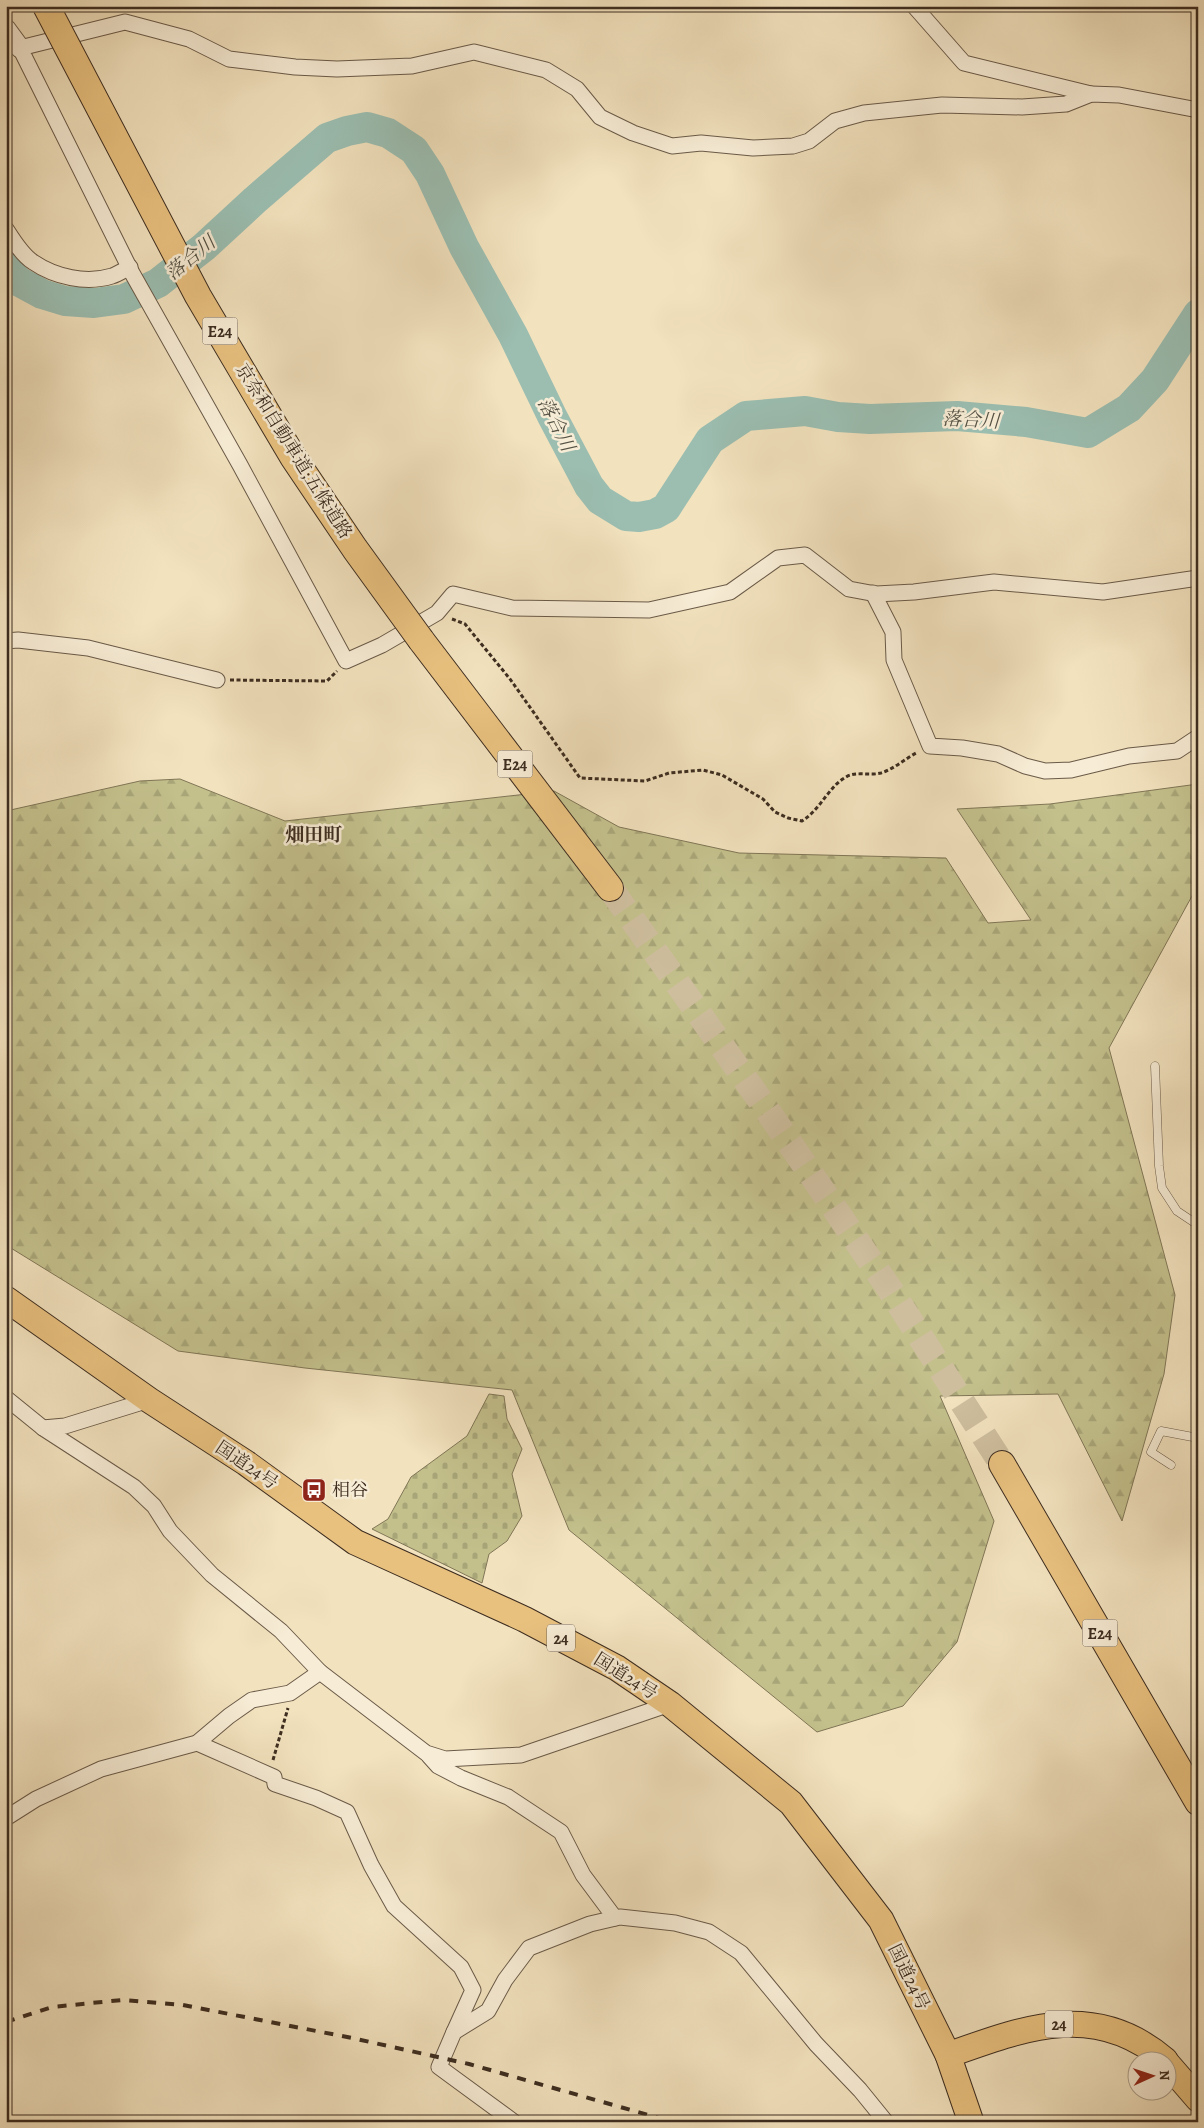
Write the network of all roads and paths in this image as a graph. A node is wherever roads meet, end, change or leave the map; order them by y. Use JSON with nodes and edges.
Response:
{"nodes":[{"id":1,"x":46,"y":6,"type":"edge"},
{"id":2,"x":914,"y":6,"type":"edge"},
{"id":3,"x":6,"y":29,"type":"edge"},
{"id":4,"x":20,"y":48,"type":"junction"},
{"id":5,"x":1091,"y":94,"type":"junction"},
{"id":6,"x":1198,"y":110,"type":"edge"},
{"id":7,"x":6,"y":229,"type":"edge"},
{"id":8,"x":131,"y":270,"type":"junction"},
{"id":9,"x":1198,"y":578,"type":"edge"},
{"id":10,"x":873,"y":593,"type":"junction"},
{"id":11,"x":437,"y":614,"type":"junction"},
{"id":12,"x":6,"y":642,"type":"edge"},
{"id":13,"x":346,"y":661,"type":"junction"},
{"id":14,"x":217,"y":680,"type":"joint"},
{"id":15,"x":1198,"y":737,"type":"edge"},
{"id":16,"x":930,"y":746,"type":"junction"},
{"id":17,"x":610,"y":888,"type":"tunnel mouth"},
{"id":18,"x":1154,"y":1066,"type":"dead end"},
{"id":19,"x":1198,"y":1225,"type":"edge"},
{"id":20,"x":6,"y":1298,"type":"edge"},
{"id":21,"x":6,"y":1398,"type":"edge"},
{"id":22,"x":149,"y":1400,"type":"junction"},
{"id":23,"x":43,"y":1428,"type":"junction"},
{"id":24,"x":1198,"y":1438,"type":"edge"},
{"id":25,"x":1002,"y":1464,"type":"tunnel mouth"},
{"id":26,"x":1171,"y":1465,"type":"dead end"},
{"id":27,"x":320,"y":1672,"type":"junction"},
{"id":28,"x":290,"y":1693,"type":"junction"},
{"id":29,"x":670,"y":1704,"type":"junction"},
{"id":30,"x":197,"y":1743,"type":"junction"},
{"id":31,"x":426,"y":1753,"type":"junction"},
{"id":32,"x":269,"y":1775,"type":"junction"},
{"id":33,"x":1198,"y":1802,"type":"edge"},
{"id":34,"x":6,"y":1818,"type":"edge"},
{"id":35,"x":615,"y":1918,"type":"junction"},
{"id":36,"x":454,"y":2032,"type":"junction"},
{"id":37,"x":1152,"y":2050,"type":"edge"},
{"id":38,"x":948,"y":2055,"type":"junction"},
{"id":39,"x":1176,"y":2073,"type":"edge"},
{"id":40,"x":1198,"y":2099,"type":"edge"},
{"id":41,"x":514,"y":2122,"type":"edge"},
{"id":42,"x":886,"y":2122,"type":"edge"},
{"id":43,"x":971,"y":2122,"type":"edge"}],
"edges":[{"from":1,"to":17,"type":"highway","name":"京奈和自動車道;五條道路","number":"E24","bridge":true},
{"from":2,"to":5,"type":"street"},
{"from":3,"to":4,"type":"street"},
{"from":4,"to":5,"type":"street"},
{"from":4,"to":8,"type":"street"},
{"from":5,"to":6,"type":"street"},
{"from":7,"to":8,"type":"street"},
{"from":8,"to":13,"type":"street"},
{"from":9,"to":10,"type":"street"},
{"from":10,"to":11,"type":"street"},
{"from":10,"to":16,"type":"street"},
{"from":11,"to":13,"type":"street"},
{"from":11,"to":16,"type":"path"},
{"from":12,"to":14,"type":"street"},
{"from":13,"to":14,"type":"path"},
{"from":15,"to":16,"type":"street"},
{"from":18,"to":19,"type":"lane"},
{"from":20,"to":22,"type":"highway","name":"国道24号","number":"24"},
{"from":21,"to":23,"type":"street"},
{"from":22,"to":23,"type":"street"},
{"from":22,"to":29,"type":"highway","name":"国道24号","number":"24"},
{"from":23,"to":27,"type":"street"},
{"from":24,"to":26,"type":"lane"},
{"from":25,"to":33,"type":"highway","number":"E24"},
{"from":27,"to":28,"type":"street"},
{"from":27,"to":31,"type":"street"},
{"from":28,"to":30,"type":"street"},
{"from":28,"to":32,"type":"path"},
{"from":29,"to":31,"type":"street"},
{"from":29,"to":38,"type":"highway","name":"国道24号","number":"24"},
{"from":30,"to":32,"type":"street"},
{"from":30,"to":34,"type":"street"},
{"from":31,"to":35,"type":"street"},
{"from":32,"to":36,"type":"street"},
{"from":35,"to":36,"type":"street"},
{"from":35,"to":42,"type":"street"},
{"from":36,"to":41,"type":"street"},
{"from":37,"to":38,"type":"highway","number":"24"},
{"from":38,"to":43,"type":"highway","name":"国道24号","number":"24"},
{"from":39,"to":40,"type":"highway","number":"24"}]}
